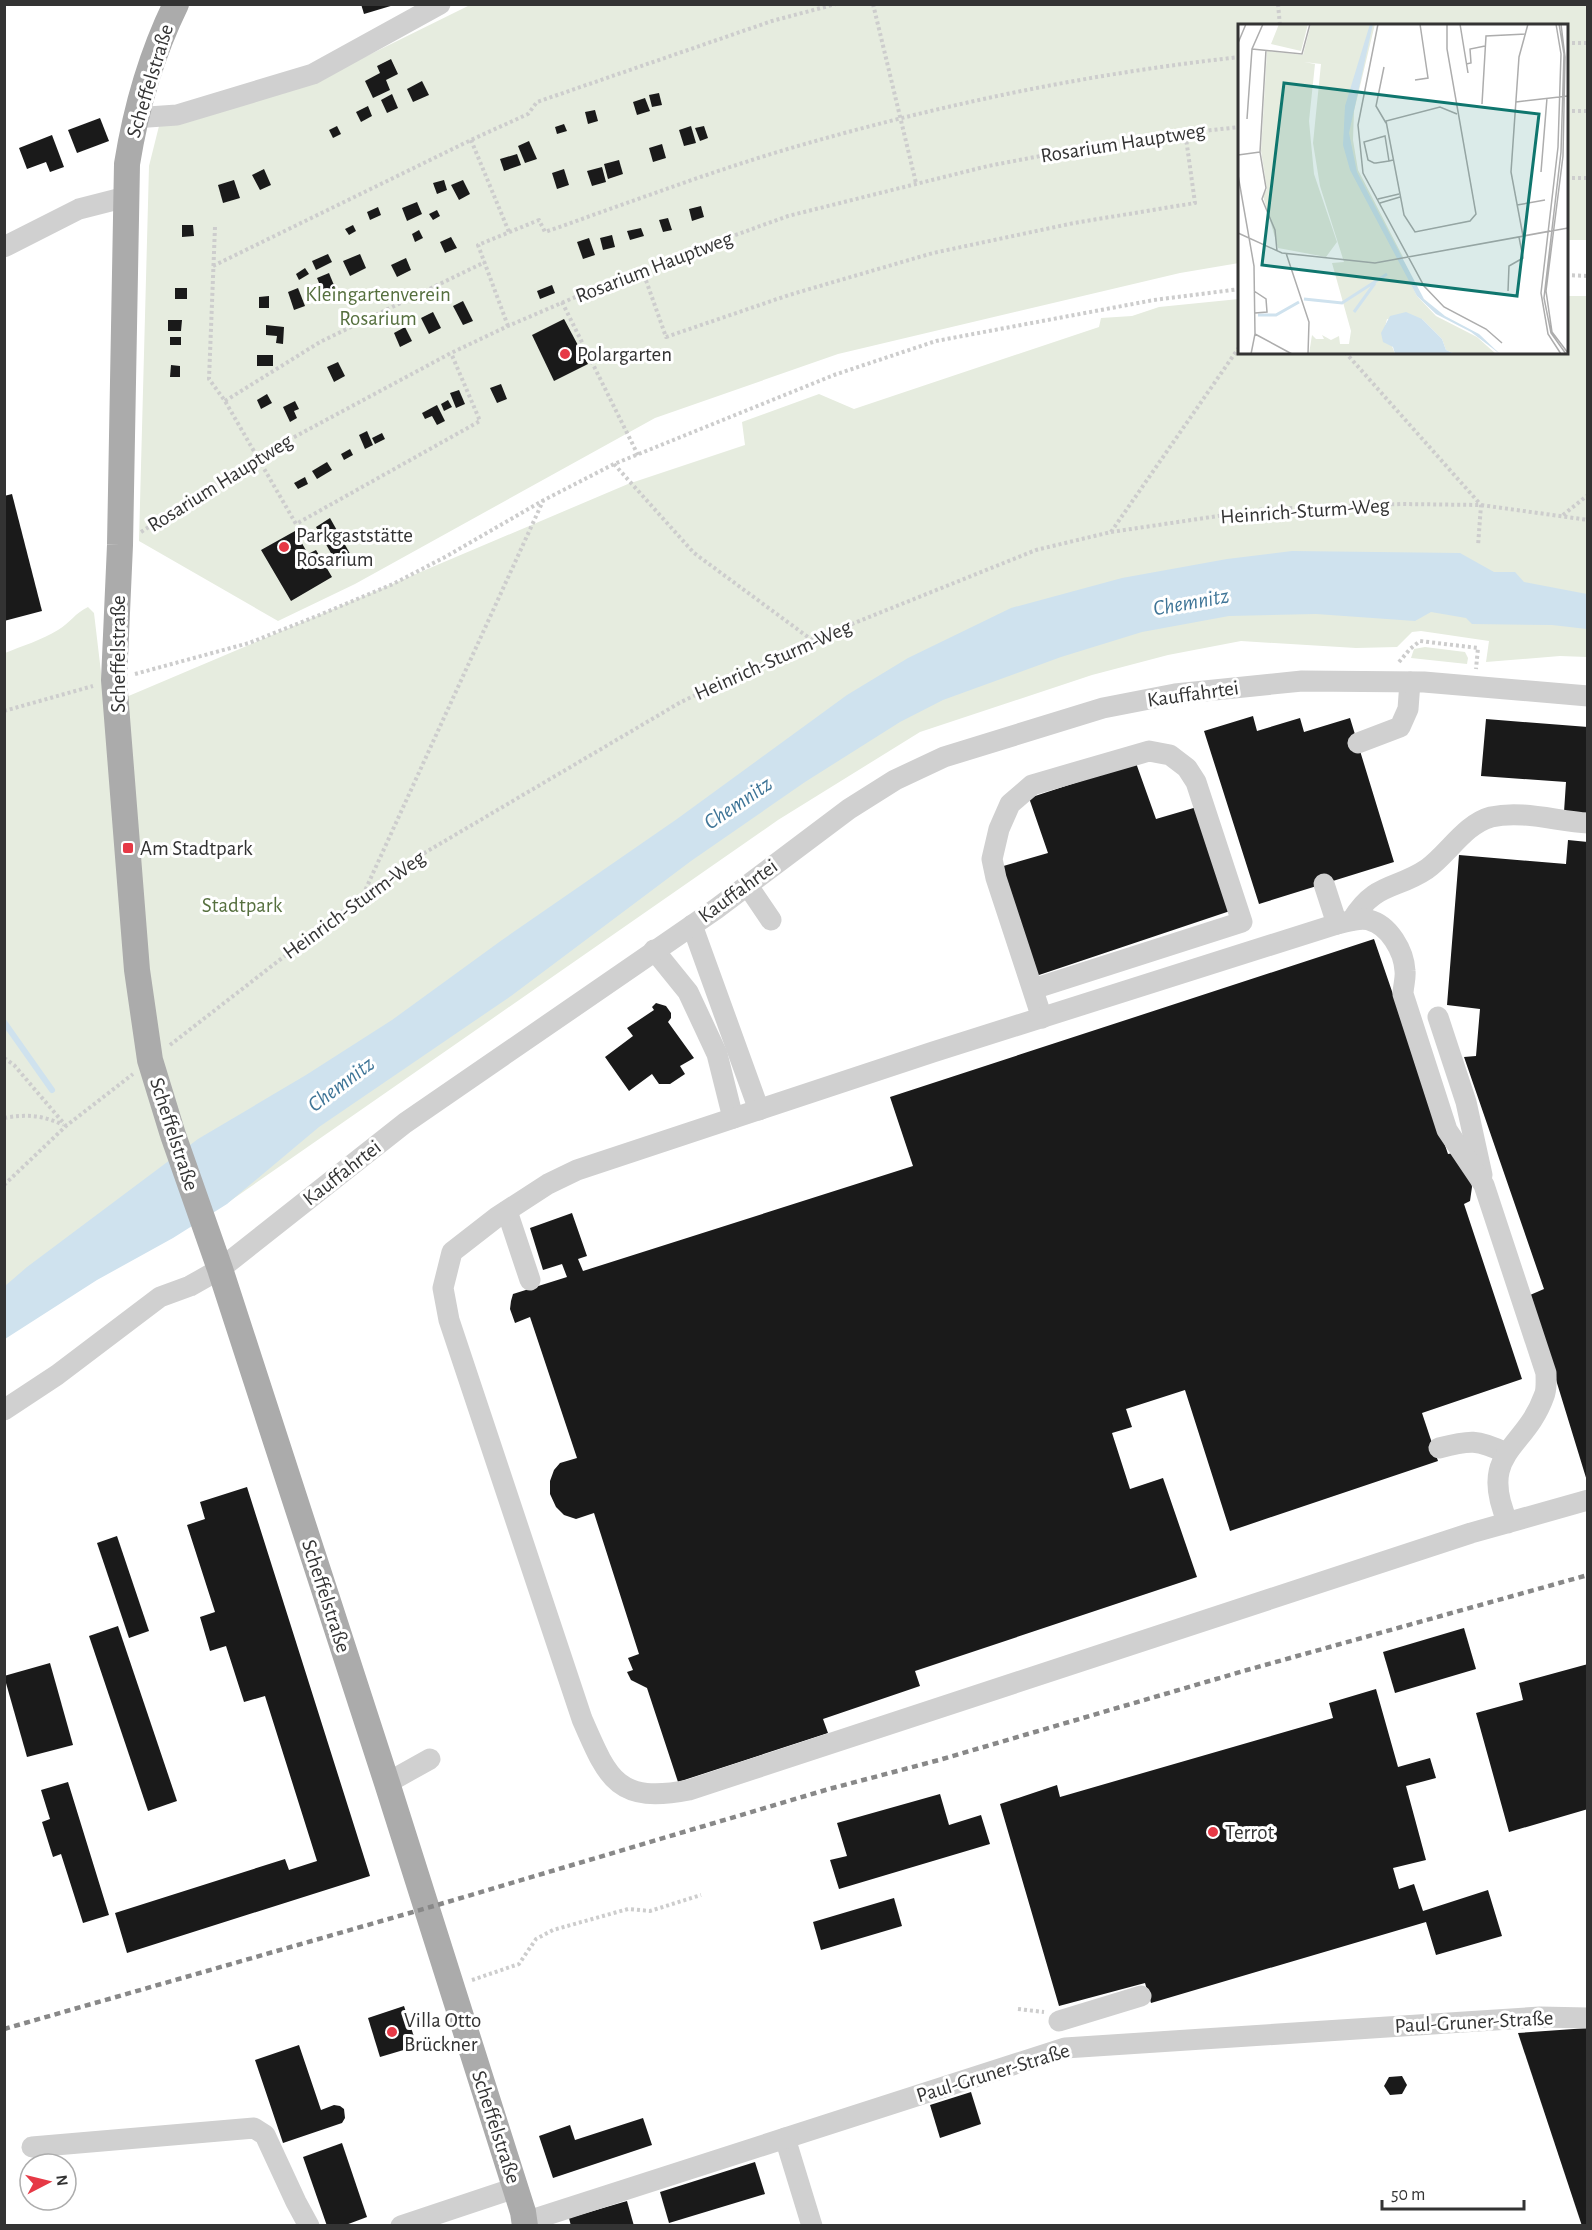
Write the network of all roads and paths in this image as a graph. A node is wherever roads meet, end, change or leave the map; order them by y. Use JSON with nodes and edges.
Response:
{"nodes":[{"id":1,"x":176,"y":4,"type":"edge"},
{"id":2,"x":440,"y":4,"type":"edge"},
{"id":3,"x":836,"y":4,"type":"edge"},
{"id":4,"x":873,"y":4,"type":"edge"},
{"id":5,"x":1278,"y":4,"type":"edge"},
{"id":6,"x":1280,"y":24,"type":"edge"},
{"id":7,"x":1568,"y":42,"type":"edge"},
{"id":8,"x":1587,"y":43,"type":"edge"},
{"id":9,"x":1238,"y":57,"type":"edge"},
{"id":10,"x":1568,"y":111,"type":"edge"},
{"id":11,"x":1587,"y":111,"type":"edge"},
{"id":12,"x":134,"y":118,"type":"junction"},
{"id":13,"x":901,"y":118,"type":"junction"},
{"id":14,"x":1238,"y":127,"type":"edge"},
{"id":15,"x":1185,"y":131,"type":"junction"},
{"id":16,"x":471,"y":140,"type":"junction"},
{"id":17,"x":1568,"y":178,"type":"edge"},
{"id":18,"x":1587,"y":178,"type":"edge"},
{"id":19,"x":916,"y":183,"type":"junction"},
{"id":20,"x":126,"y":197,"type":"junction"},
{"id":21,"x":215,"y":227,"type":"dead end"},
{"id":22,"x":509,"y":232,"type":"junction"},
{"id":23,"x":4,"y":247,"type":"edge"},
{"id":24,"x":485,"y":262,"type":"junction"},
{"id":25,"x":213,"y":266,"type":"junction"},
{"id":26,"x":642,"y":268,"type":"junction"},
{"id":27,"x":1568,"y":275,"type":"edge"},
{"id":28,"x":1587,"y":276,"type":"edge"},
{"id":29,"x":1238,"y":289,"type":"edge"},
{"id":30,"x":562,"y":302,"type":"junction"},
{"id":31,"x":508,"y":326,"type":"junction"},
{"id":32,"x":1238,"y":347,"type":"edge"},
{"id":33,"x":451,"y":353,"type":"junction"},
{"id":34,"x":1347,"y":354,"type":"edge"},
{"id":35,"x":225,"y":401,"type":"junction"},
{"id":36,"x":638,"y":455,"type":"junction"},
{"id":37,"x":257,"y":457,"type":"junction"},
{"id":38,"x":614,"y":464,"type":"junction"},
{"id":39,"x":1587,"y":495,"type":"edge"},
{"id":40,"x":544,"y":501,"type":"junction"},
{"id":41,"x":1481,"y":505,"type":"junction"},
{"id":42,"x":1563,"y":515,"type":"junction"},
{"id":43,"x":1587,"y":520,"type":"edge"},
{"id":44,"x":1111,"y":532,"type":"junction"},
{"id":45,"x":120,"y":545,"type":"junction"},
{"id":46,"x":1478,"y":546,"type":"dead end"},
{"id":47,"x":812,"y":640,"type":"junction"},
{"id":48,"x":1398,"y":663,"type":"dead end"},
{"id":49,"x":1476,"y":669,"type":"dead end"},
{"id":50,"x":114,"y":680,"type":"junction"},
{"id":51,"x":1410,"y":682,"type":"junction"},
{"id":52,"x":1587,"y":696,"type":"edge"},
{"id":53,"x":4,"y":711,"type":"edge"},
{"id":54,"x":1358,"y":743,"type":"dead end"},
{"id":55,"x":1587,"y":823,"type":"edge"},
{"id":56,"x":1324,"y":884,"type":"dead end"},
{"id":57,"x":748,"y":886,"type":"junction"},
{"id":58,"x":362,"y":896,"type":"junction"},
{"id":59,"x":771,"y":920,"type":"dead end"},
{"id":60,"x":1345,"y":922,"type":"junction"},
{"id":61,"x":692,"y":925,"type":"junction"},
{"id":62,"x":654,"y":950,"type":"junction"},
{"id":63,"x":1144,"y":954,"type":"junction"},
{"id":64,"x":1153,"y":983,"type":"junction"},
{"id":65,"x":1033,"y":989,"type":"junction"},
{"id":66,"x":1438,"y":1017,"type":"dead end"},
{"id":67,"x":1042,"y":1018,"type":"junction"},
{"id":68,"x":4,"y":1058,"type":"edge"},
{"id":69,"x":150,"y":1060,"type":"junction"},
{"id":70,"x":759,"y":1110,"type":"junction"},
{"id":71,"x":4,"y":1118,"type":"edge"},
{"id":72,"x":733,"y":1118,"type":"junction"},
{"id":73,"x":66,"y":1126,"type":"junction"},
{"id":74,"x":4,"y":1185,"type":"edge"},
{"id":75,"x":1484,"y":1185,"type":"junction"},
{"id":76,"x":507,"y":1211,"type":"junction"},
{"id":77,"x":220,"y":1269,"type":"junction"},
{"id":78,"x":530,"y":1280,"type":"dead end"},
{"id":79,"x":4,"y":1410,"type":"edge"},
{"id":80,"x":1439,"y":1448,"type":"dead end"},
{"id":81,"x":1506,"y":1453,"type":"junction"},
{"id":82,"x":1587,"y":1500,"type":"edge"},
{"id":83,"x":1508,"y":1523,"type":"junction"},
{"id":84,"x":430,"y":1759,"type":"dead end"},
{"id":85,"x":387,"y":1783,"type":"junction"},
{"id":86,"x":700,"y":1895,"type":"dead end"},
{"id":87,"x":451,"y":1987,"type":"junction"},
{"id":88,"x":1141,"y":1996,"type":"dead end"},
{"id":89,"x":1018,"y":2009,"type":"dead end"},
{"id":90,"x":1053,"y":2017,"type":"joint"},
{"id":91,"x":1587,"y":2018,"type":"edge"},
{"id":92,"x":785,"y":2138,"type":"junction"},
{"id":93,"x":32,"y":2147,"type":"dead end"},
{"id":94,"x":515,"y":2188,"type":"junction"},
{"id":95,"x":527,"y":2224,"type":"edge"},
{"id":96,"x":309,"y":2226,"type":"edge"},
{"id":97,"x":401,"y":2226,"type":"edge"},
{"id":98,"x":812,"y":2226,"type":"edge"}],
"edges":[{"from":1,"to":12,"type":"main road","name":"Scheffelstraße"},
{"from":2,"to":12,"type":"street"},
{"from":3,"to":16,"type":"path"},
{"from":4,"to":13,"type":"path"},
{"from":5,"to":6,"type":"path"},
{"from":7,"to":8,"type":"path"},
{"from":9,"to":13,"type":"path"},
{"from":10,"to":11,"type":"path"},
{"from":12,"to":20,"type":"main road","name":"Scheffelstraße"},
{"from":13,"to":19,"type":"path"},
{"from":13,"to":22,"type":"path"},
{"from":14,"to":15,"type":"path","name":"Rosarium Hauptweg"},
{"from":15,"to":19,"type":"path","name":"Rosarium Hauptweg"},
{"from":15,"to":26,"type":"path"},
{"from":16,"to":22,"type":"path"},
{"from":16,"to":25,"type":"path"},
{"from":17,"to":18,"type":"path"},
{"from":19,"to":26,"type":"path","name":"Rosarium Hauptweg"},
{"from":20,"to":23,"type":"street"},
{"from":20,"to":45,"type":"main road","name":"Scheffelstraße"},
{"from":21,"to":25,"type":"path"},
{"from":22,"to":24,"type":"path"},
{"from":24,"to":31,"type":"path"},
{"from":24,"to":35,"type":"path"},
{"from":25,"to":35,"type":"path"},
{"from":26,"to":30,"type":"path","name":"Rosarium Hauptweg"},
{"from":27,"to":28,"type":"path"},
{"from":29,"to":36,"type":"path"},
{"from":30,"to":31,"type":"path","name":"Rosarium Hauptweg"},
{"from":30,"to":36,"type":"path"},
{"from":31,"to":33,"type":"path","name":"Rosarium Hauptweg"},
{"from":32,"to":44,"type":"path"},
{"from":33,"to":37,"type":"path","name":"Rosarium Hauptweg"},
{"from":33,"to":37,"type":"path"},
{"from":34,"to":41,"type":"path"},
{"from":35,"to":37,"type":"path"},
{"from":36,"to":38,"type":"path"},
{"from":37,"to":45,"type":"path","name":"Rosarium Hauptweg"},
{"from":38,"to":40,"type":"path"},
{"from":38,"to":47,"type":"path"},
{"from":39,"to":42,"type":"path"},
{"from":40,"to":50,"type":"path"},
{"from":40,"to":58,"type":"path"},
{"from":41,"to":42,"type":"path","name":"Heinrich-Sturm-Weg"},
{"from":41,"to":44,"type":"path","name":"Heinrich-Sturm-Weg"},
{"from":41,"to":46,"type":"path"},
{"from":42,"to":43,"type":"path","name":"Heinrich-Sturm-Weg"},
{"from":44,"to":47,"type":"path","name":"Heinrich-Sturm-Weg"},
{"from":45,"to":50,"type":"main road","name":"Scheffelstraße"},
{"from":47,"to":58,"type":"path","name":"Heinrich-Sturm-Weg"},
{"from":48,"to":49,"type":"path"},
{"from":50,"to":53,"type":"path"},
{"from":50,"to":69,"type":"main road","name":"Scheffelstraße"},
{"from":51,"to":52,"type":"street","name":"Kauffahrtei"},
{"from":51,"to":54,"type":"street"},
{"from":51,"to":57,"type":"street","name":"Kauffahrtei"},
{"from":55,"to":60,"type":"street"},
{"from":56,"to":60,"type":"street"},
{"from":57,"to":59,"type":"street"},
{"from":57,"to":61,"type":"street","name":"Kauffahrtei"},
{"from":58,"to":69,"type":"path","name":"Heinrich-Sturm-Weg"},
{"from":60,"to":64,"type":"street"},
{"from":60,"to":75,"type":"street"},
{"from":61,"to":62,"type":"street","name":"Kauffahrtei"},
{"from":61,"to":70,"type":"street"},
{"from":62,"to":72,"type":"street"},
{"from":62,"to":77,"type":"street","name":"Kauffahrtei"},
{"from":63,"to":64,"type":"street"},
{"from":63,"to":65,"type":"street"},
{"from":63,"to":65,"type":"street"},
{"from":64,"to":67,"type":"street"},
{"from":65,"to":67,"type":"street"},
{"from":66,"to":75,"type":"street"},
{"from":67,"to":70,"type":"street"},
{"from":68,"to":73,"type":"path"},
{"from":69,"to":73,"type":"path","name":"Heinrich-Sturm-Weg"},
{"from":69,"to":77,"type":"main road","name":"Scheffelstraße"},
{"from":70,"to":72,"type":"street"},
{"from":71,"to":73,"type":"path"},
{"from":72,"to":76,"type":"street"},
{"from":73,"to":74,"type":"path","name":"Heinrich-Sturm-Weg"},
{"from":75,"to":81,"type":"street"},
{"from":76,"to":78,"type":"street"},
{"from":76,"to":83,"type":"street"},
{"from":77,"to":79,"type":"street","name":"Kauffahrtei"},
{"from":77,"to":85,"type":"main road","name":"Scheffelstraße"},
{"from":80,"to":81,"type":"street"},
{"from":81,"to":83,"type":"street"},
{"from":82,"to":83,"type":"street"},
{"from":84,"to":85,"type":"street"},
{"from":85,"to":87,"type":"main road","name":"Scheffelstraße"},
{"from":86,"to":87,"type":"path"},
{"from":87,"to":94,"type":"main road","name":"Scheffelstraße"},
{"from":88,"to":90,"type":"street"},
{"from":89,"to":90,"type":"path"},
{"from":91,"to":92,"type":"street","name":"Paul-Gruner-Straße"},
{"from":92,"to":95,"type":"street","name":"Paul-Gruner-Straße"},
{"from":92,"to":98,"type":"street"},
{"from":93,"to":96,"type":"street"},
{"from":94,"to":95,"type":"main road","name":"Scheffelstraße"},
{"from":94,"to":97,"type":"street"}]}
